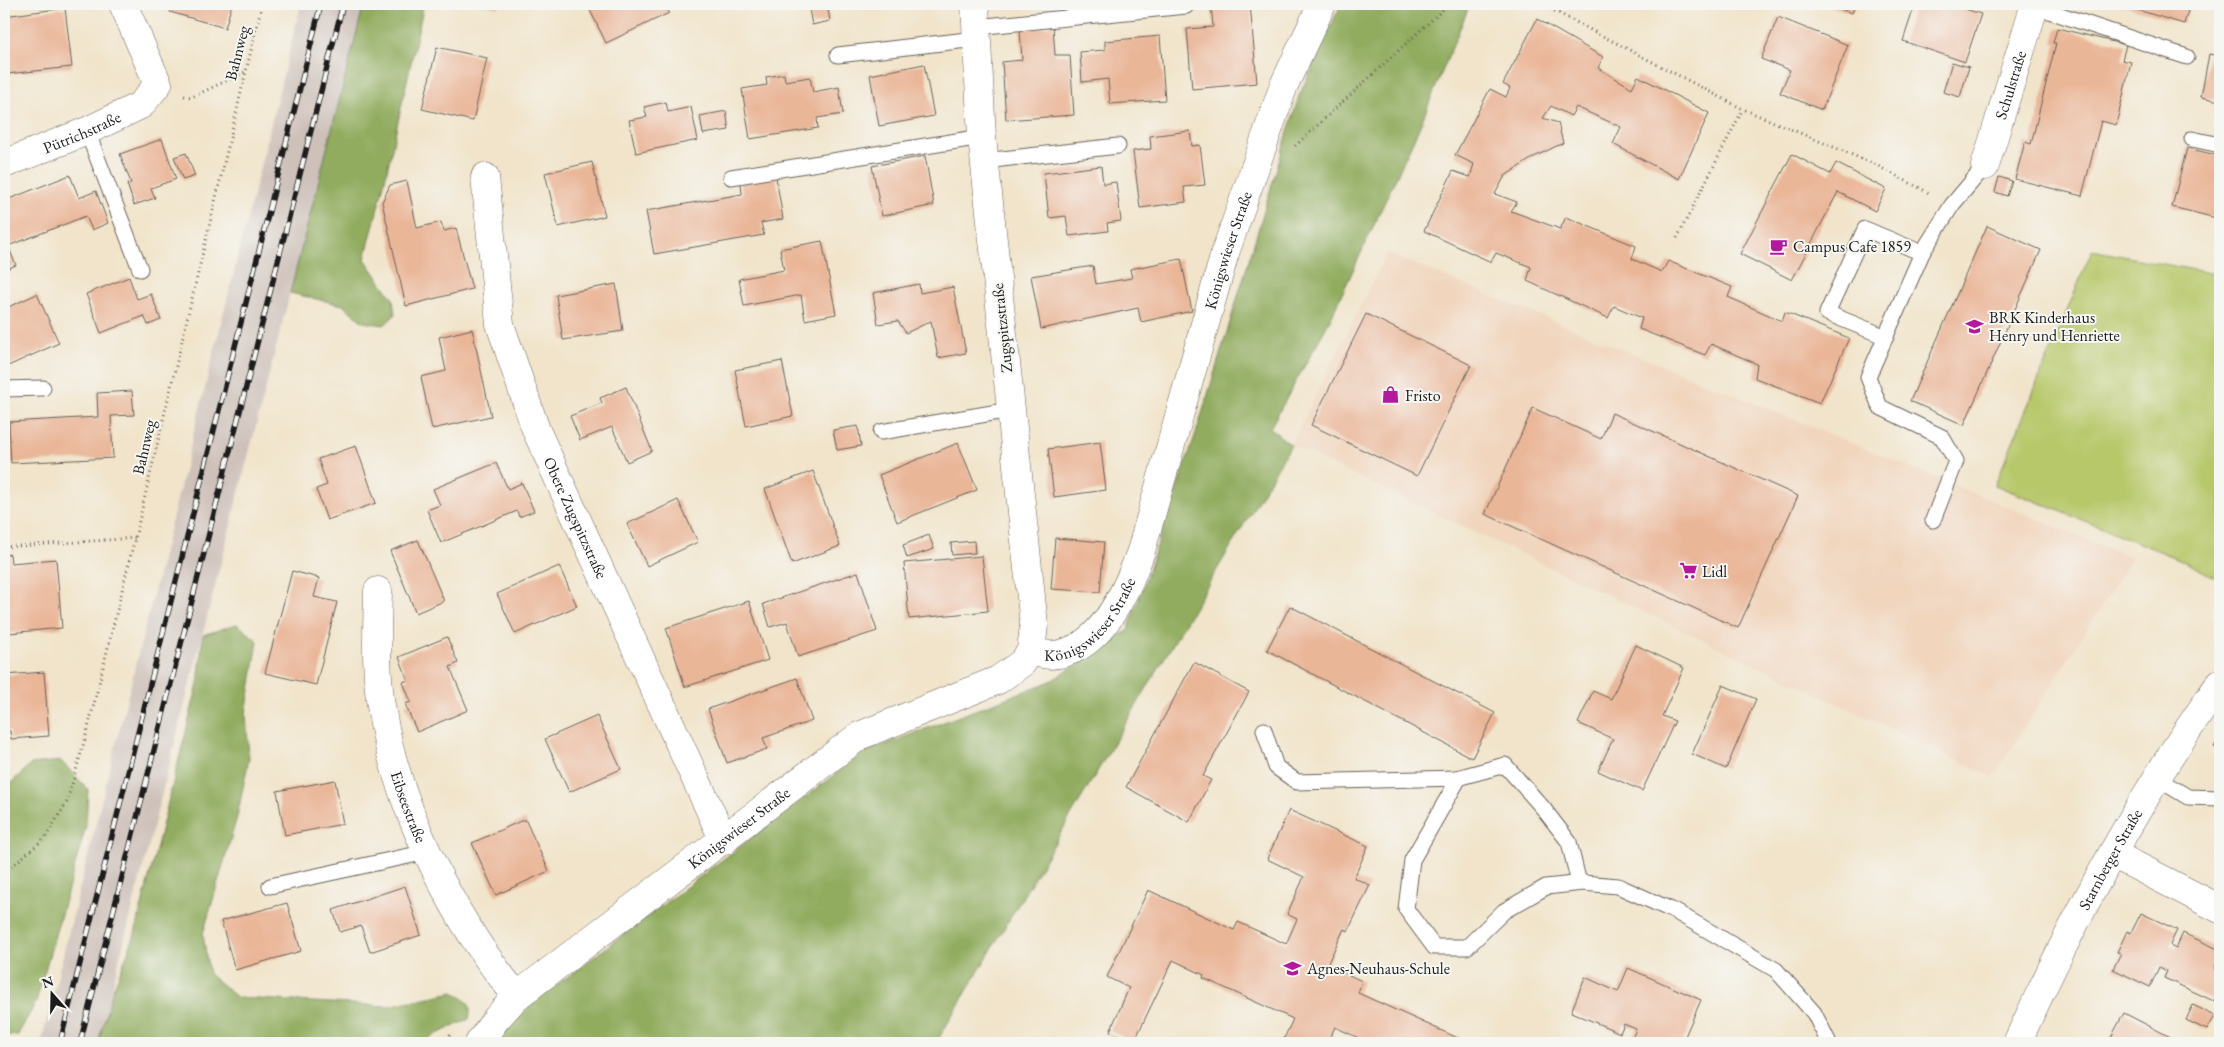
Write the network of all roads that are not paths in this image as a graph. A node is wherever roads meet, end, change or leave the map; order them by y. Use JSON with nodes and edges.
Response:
{"nodes":[{"id":1,"x":123,"y":4,"type":"edge"},
{"id":2,"x":1322,"y":4,"type":"edge"},
{"id":3,"x":2034,"y":5,"type":"edge"},
{"id":4,"x":1186,"y":6,"type":"dead end"},
{"id":5,"x":976,"y":23,"type":"edge"},
{"id":6,"x":838,"y":55,"type":"dead end"},
{"id":7,"x":2187,"y":57,"type":"dead end"},
{"id":8,"x":87,"y":131,"type":"junction"},
{"id":9,"x":2192,"y":139,"type":"dead end"},
{"id":10,"x":2220,"y":145,"type":"edge"},
{"id":11,"x":1118,"y":146,"type":"dead end"},
{"id":12,"x":983,"y":149,"type":"junction"},
{"id":13,"x":4,"y":164,"type":"edge"},
{"id":14,"x":1985,"y":166,"type":"joint"},
{"id":15,"x":484,"y":177,"type":"dead end"},
{"id":16,"x":731,"y":177,"type":"dead end"},
{"id":17,"x":1922,"y":253,"type":"junction"},
{"id":18,"x":140,"y":269,"type":"dead end"},
{"id":19,"x":1886,"y":337,"type":"junction"},
{"id":20,"x":43,"y":388,"type":"dead end"},
{"id":21,"x":4,"y":389,"type":"edge"},
{"id":22,"x":1010,"y":410,"type":"junction"},
{"id":23,"x":881,"y":432,"type":"dead end"},
{"id":24,"x":1933,"y":520,"type":"dead end"},
{"id":25,"x":378,"y":591,"type":"dead end"},
{"id":26,"x":1031,"y":651,"type":"junction"},
{"id":27,"x":2220,"y":683,"type":"edge"},
{"id":28,"x":1264,"y":730,"type":"dead end"},
{"id":29,"x":1457,"y":778,"type":"junction"},
{"id":30,"x":2156,"y":778,"type":"junction"},
{"id":31,"x":2220,"y":798,"type":"edge"},
{"id":32,"x":724,"y":841,"type":"junction"},
{"id":33,"x":427,"y":852,"type":"junction"},
{"id":34,"x":2113,"y":854,"type":"junction"},
{"id":35,"x":1579,"y":883,"type":"junction"},
{"id":36,"x":270,"y":886,"type":"dead end"},
{"id":37,"x":2220,"y":909,"type":"edge"},
{"id":38,"x":517,"y":996,"type":"junction"},
{"id":39,"x":479,"y":1043,"type":"edge"},
{"id":40,"x":1829,"y":1043,"type":"edge"},
{"id":41,"x":2017,"y":1043,"type":"edge"}],
"edges":[{"from":1,"to":8,"type":"street","name":"Pütrichstraße"},
{"from":2,"to":26,"type":"street","name":"Königswieser Straße"},
{"from":3,"to":7,"type":"lane"},
{"from":3,"to":14,"type":"street","name":"Schulstraße"},
{"from":4,"to":5,"type":"lane"},
{"from":5,"to":6,"type":"lane"},
{"from":5,"to":12,"type":"street","name":"Zugspitzstraße"},
{"from":8,"to":13,"type":"street","name":"Pütrichstraße"},
{"from":8,"to":18,"type":"lane"},
{"from":9,"to":10,"type":"lane"},
{"from":11,"to":12,"type":"lane"},
{"from":12,"to":16,"type":"lane"},
{"from":12,"to":22,"type":"street","name":"Zugspitzstraße"},
{"from":14,"to":17,"type":"lane"},
{"from":15,"to":32,"type":"street","name":"Obere Zugspitzstraße"},
{"from":17,"to":19,"type":"lane"},
{"from":17,"to":19,"type":"lane"},
{"from":19,"to":24,"type":"lane"},
{"from":20,"to":21,"type":"lane"},
{"from":22,"to":23,"type":"lane"},
{"from":22,"to":26,"type":"street","name":"Zugspitzstraße"},
{"from":25,"to":33,"type":"street","name":"Eibseestraße"},
{"from":26,"to":32,"type":"street","name":"Königswieser Straße"},
{"from":27,"to":30,"type":"street","name":"Starnberger Straße"},
{"from":28,"to":29,"type":"lane"},
{"from":29,"to":35,"type":"lane"},
{"from":29,"to":35,"type":"lane"},
{"from":30,"to":31,"type":"lane"},
{"from":30,"to":34,"type":"street","name":"Starnberger Straße"},
{"from":32,"to":38,"type":"street","name":"Königswieser Straße"},
{"from":33,"to":36,"type":"lane"},
{"from":33,"to":38,"type":"street","name":"Eibseestraße"},
{"from":34,"to":37,"type":"street"},
{"from":34,"to":41,"type":"street","name":"Starnberger Straße"},
{"from":35,"to":40,"type":"lane"},
{"from":38,"to":39,"type":"street","name":"Königswieser Straße"}]}
